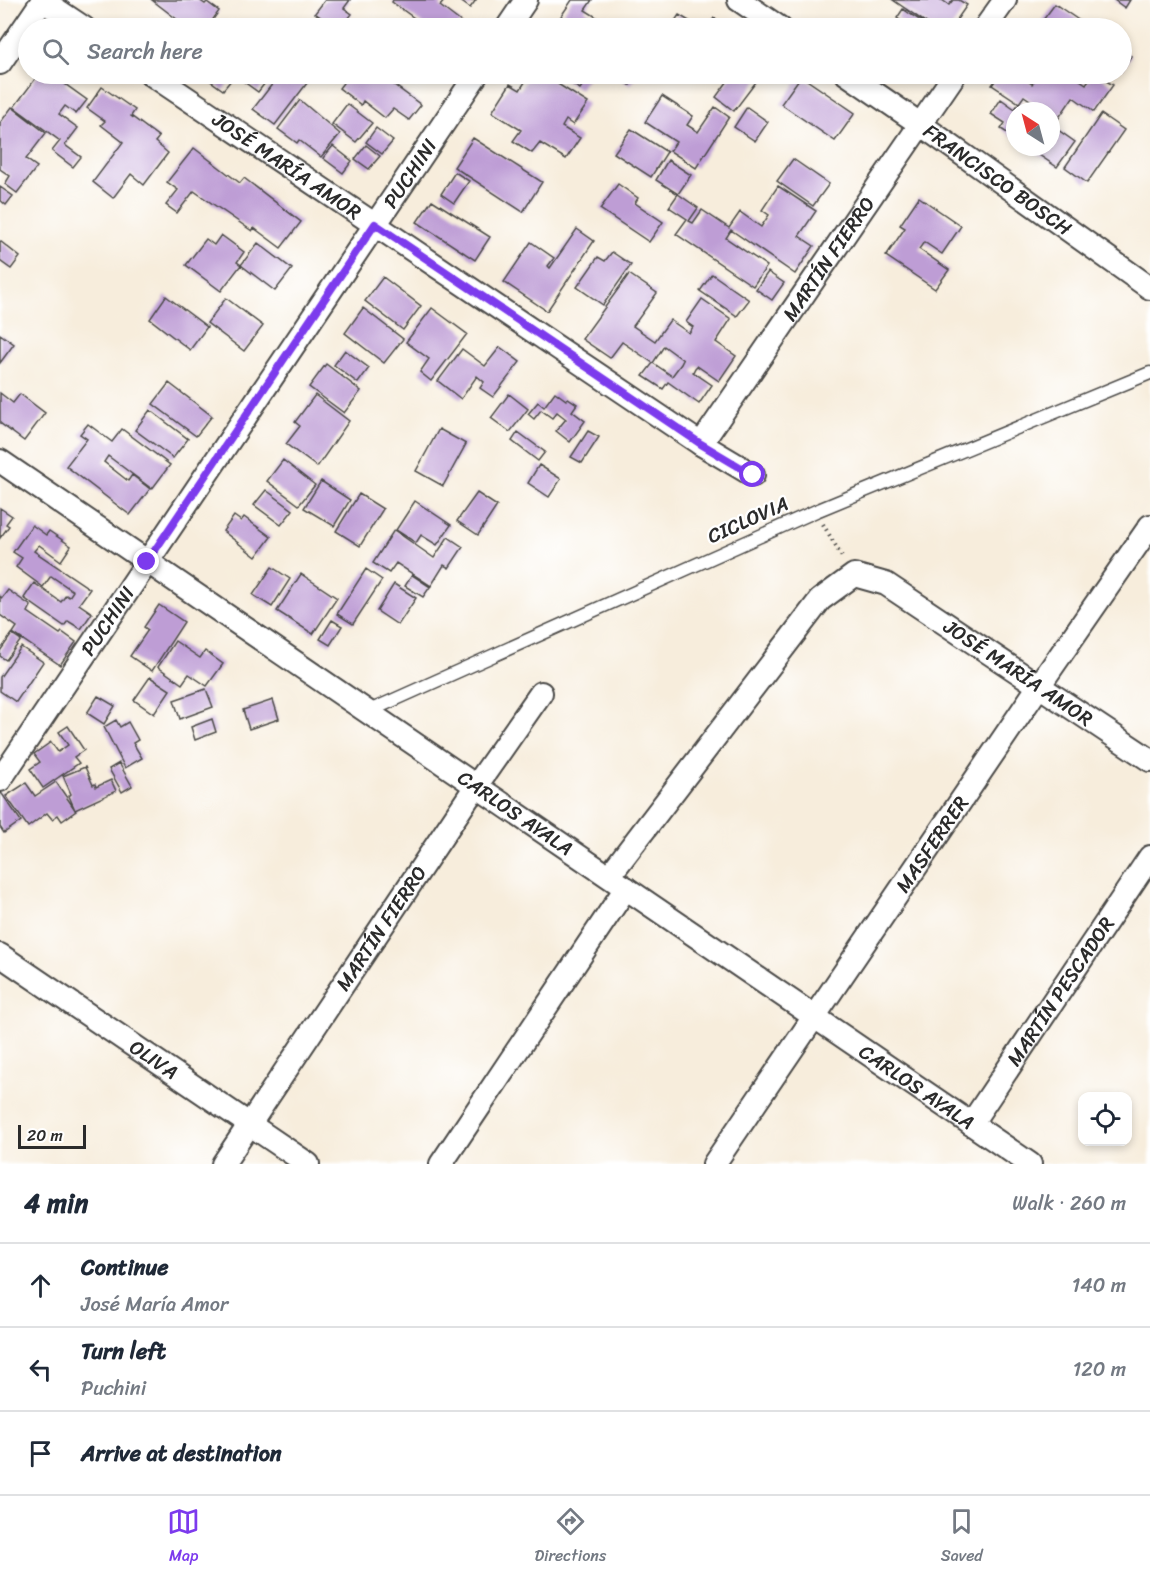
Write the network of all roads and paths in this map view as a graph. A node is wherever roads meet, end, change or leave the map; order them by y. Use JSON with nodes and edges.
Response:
{"nodes":[{"id":1,"x":43,"y":0,"type":"edge"},
{"id":2,"x":526,"y":0,"type":"edge"},
{"id":3,"x":738,"y":0,"type":"edge"},
{"id":4,"x":1005,"y":0,"type":"edge"},
{"id":5,"x":31,"y":18,"type":"edge"},
{"id":6,"x":69,"y":18,"type":"edge"},
{"id":7,"x":514,"y":18,"type":"edge"},
{"id":8,"x":765,"y":18,"type":"edge"},
{"id":9,"x":993,"y":18,"type":"edge"},
{"id":10,"x":18,"y":37,"type":"edge"},
{"id":11,"x":0,"y":63,"type":"edge"},
{"id":12,"x":166,"y":84,"type":"edge"},
{"id":13,"x":470,"y":84,"type":"edge"},
{"id":14,"x":862,"y":84,"type":"edge"},
{"id":15,"x":948,"y":84,"type":"edge"},
{"id":16,"x":920,"y":124,"type":"junction"},
{"id":17,"x":375,"y":224,"type":"junction"},
{"id":18,"x":1150,"y":288,"type":"edge"},
{"id":19,"x":1150,"y":374,"type":"edge"},
{"id":20,"x":701,"y":444,"type":"junction"},
{"id":21,"x":0,"y":461,"type":"edge"},
{"id":22,"x":753,"y":475,"type":"dead end"},
{"id":23,"x":816,"y":511,"type":"junction"},
{"id":24,"x":1150,"y":526,"type":"edge"},
{"id":25,"x":147,"y":562,"type":"junction"},
{"id":26,"x":854,"y":575,"type":"junction"},
{"id":27,"x":1039,"y":686,"type":"junction"},
{"id":28,"x":541,"y":693,"type":"dead end"},
{"id":29,"x":367,"y":712,"type":"junction"},
{"id":30,"x":1150,"y":760,"type":"edge"},
{"id":31,"x":0,"y":780,"type":"edge"},
{"id":32,"x":476,"y":786,"type":"junction"},
{"id":33,"x":1150,"y":857,"type":"edge"},
{"id":34,"x":617,"y":882,"type":"junction"},
{"id":35,"x":0,"y":955,"type":"edge"},
{"id":36,"x":814,"y":1017,"type":"junction"},
{"id":37,"x":249,"y":1124,"type":"junction"},
{"id":38,"x":971,"y":1124,"type":"junction"},
{"id":39,"x":223,"y":1164,"type":"edge"},
{"id":40,"x":308,"y":1164,"type":"edge"},
{"id":41,"x":441,"y":1164,"type":"edge"},
{"id":42,"x":714,"y":1164,"type":"edge"},
{"id":43,"x":1030,"y":1164,"type":"edge"}],
"edges":[{"from":1,"to":5,"type":"street"},
{"from":1,"to":6,"type":"street"},
{"from":2,"to":7,"type":"street"},
{"from":3,"to":8,"type":"street"},
{"from":4,"to":9,"type":"street"},
{"from":10,"to":11,"type":"street"},
{"from":12,"to":17,"type":"street","name":"JOSÉ MARÍA AMOR"},
{"from":13,"to":17,"type":"street","name":"PUCHINI"},
{"from":14,"to":16,"type":"street","name":"FRANCISCO BOSCH"},
{"from":15,"to":16,"type":"street","name":"MARTÍN FIERRO"},
{"from":16,"to":18,"type":"street","name":"FRANCISCO BOSCH"},
{"from":16,"to":20,"type":"street","name":"MARTÍN FIERRO"},
{"from":17,"to":20,"type":"street","name":"JOSÉ MARÍA AMOR"},
{"from":17,"to":25,"type":"street","name":"PUCHINI"},
{"from":19,"to":23,"type":"lane","name":"CICLOVIA"},
{"from":20,"to":22,"type":"street","name":"JOSÉ MARÍA AMOR"},
{"from":21,"to":25,"type":"street","name":"CARLOS AYALA"},
{"from":23,"to":26,"type":"path"},
{"from":23,"to":29,"type":"lane","name":"CICLOVIA"},
{"from":24,"to":27,"type":"street","name":"MASFERRER"},
{"from":25,"to":29,"type":"street","name":"CARLOS AYALA"},
{"from":25,"to":31,"type":"street","name":"PUCHINI"},
{"from":26,"to":27,"type":"street","name":"JOSÉ MARÍA AMOR"},
{"from":26,"to":34,"type":"street"},
{"from":27,"to":30,"type":"street","name":"JOSÉ MARÍA AMOR"},
{"from":27,"to":36,"type":"street","name":"MASFERRER"},
{"from":28,"to":32,"type":"street","name":"MARTÍN FIERRO"},
{"from":29,"to":32,"type":"street","name":"CARLOS AYALA"},
{"from":32,"to":34,"type":"street","name":"CARLOS AYALA"},
{"from":32,"to":37,"type":"street","name":"MARTÍN FIERRO"},
{"from":33,"to":38,"type":"street","name":"MARTÍN PESCADOR"},
{"from":34,"to":36,"type":"street","name":"CARLOS AYALA"},
{"from":34,"to":41,"type":"street"},
{"from":35,"to":37,"type":"street","name":"OLIVA"},
{"from":36,"to":38,"type":"street","name":"CARLOS AYALA"},
{"from":36,"to":42,"type":"street","name":"MASFERRER"},
{"from":37,"to":39,"type":"street","name":"MARTÍN FIERRO"},
{"from":37,"to":40,"type":"street","name":"OLIVA"},
{"from":38,"to":43,"type":"street","name":"CARLOS AYALA"}]}
